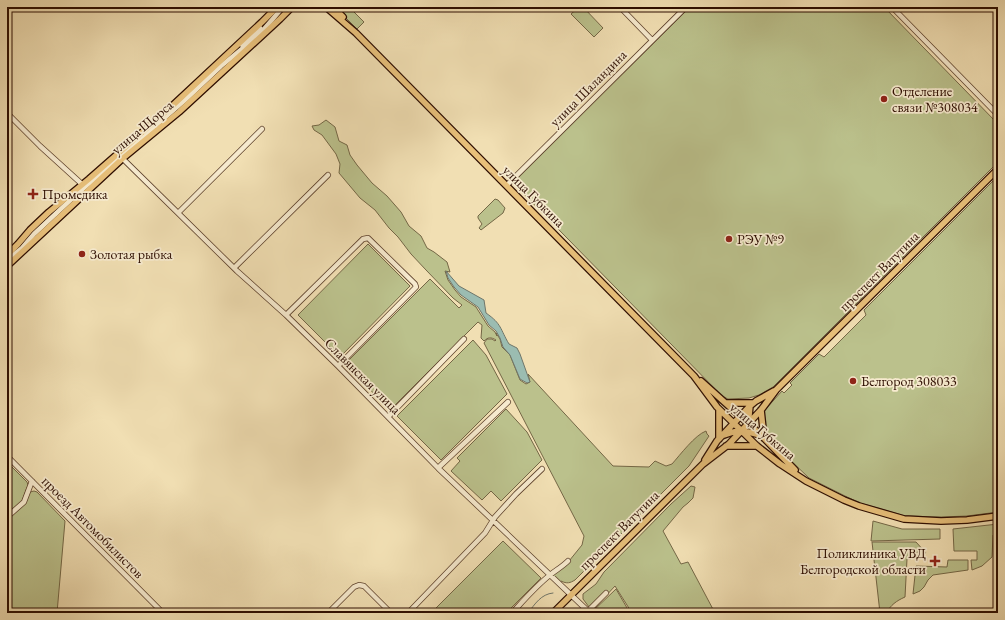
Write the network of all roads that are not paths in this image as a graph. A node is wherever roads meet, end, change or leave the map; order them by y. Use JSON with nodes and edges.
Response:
{"nodes":[{"id":1,"x":278,"y":7,"type":"edge"},
{"id":2,"x":283,"y":7,"type":"edge"},
{"id":3,"x":292,"y":7,"type":"edge"},
{"id":4,"x":326,"y":7,"type":"edge"},
{"id":5,"x":333,"y":7,"type":"edge"},
{"id":6,"x":620,"y":7,"type":"edge"},
{"id":7,"x":686,"y":7,"type":"edge"},
{"id":8,"x":892,"y":7,"type":"edge"},
{"id":9,"x":356,"y":33,"type":"junction"},
{"id":10,"x":652,"y":40,"type":"junction"},
{"id":11,"x":221,"y":66,"type":"junction"},
{"id":12,"x":7,"y":112,"type":"edge"},
{"id":13,"x":998,"y":115,"type":"edge"},
{"id":14,"x":262,"y":129,"type":"dead end"},
{"id":15,"x":121,"y":155,"type":"junction"},
{"id":16,"x":998,"y":169,"type":"edge"},
{"id":17,"x":328,"y":175,"type":"dead end"},
{"id":18,"x":506,"y":185,"type":"junction"},
{"id":19,"x":85,"y":187,"type":"junction"},
{"id":20,"x":178,"y":213,"type":"junction"},
{"id":21,"x":8,"y":256,"type":"edge"},
{"id":22,"x":17,"y":257,"type":"junction"},
{"id":23,"x":7,"y":266,"type":"edge"},
{"id":24,"x":234,"y":268,"type":"junction"},
{"id":25,"x":286,"y":315,"type":"junction"},
{"id":26,"x":464,"y":338,"type":"dead end"},
{"id":27,"x":338,"y":366,"type":"junction"},
{"id":28,"x":694,"y":376,"type":"junction"},
{"id":29,"x":776,"y":390,"type":"junction"},
{"id":30,"x":508,"y":402,"type":"dead end"},
{"id":31,"x":752,"y":404,"type":"junction"},
{"id":32,"x":728,"y":405,"type":"junction"},
{"id":33,"x":721,"y":411,"type":"junction"},
{"id":34,"x":760,"y":412,"type":"junction"},
{"id":35,"x":732,"y":416,"type":"junction"},
{"id":36,"x":740,"y":416,"type":"junction"},
{"id":37,"x":748,"y":416,"type":"junction"},
{"id":38,"x":388,"y":417,"type":"junction"},
{"id":39,"x":734,"y":423,"type":"junction"},
{"id":40,"x":748,"y":423,"type":"junction"},
{"id":41,"x":741,"y":430,"type":"junction"},
{"id":42,"x":734,"y":432,"type":"junction"},
{"id":43,"x":748,"y":432,"type":"junction"},
{"id":44,"x":763,"y":436,"type":"junction"},
{"id":45,"x":720,"y":438,"type":"junction"},
{"id":46,"x":756,"y":444,"type":"junction"},
{"id":47,"x":727,"y":445,"type":"junction"},
{"id":48,"x":712,"y":453,"type":"junction"},
{"id":49,"x":7,"y":456,"type":"edge"},
{"id":50,"x":438,"y":468,"type":"junction"},
{"id":51,"x":542,"y":468,"type":"dead end"},
{"id":52,"x":806,"y":480,"type":"junction"},
{"id":53,"x":32,"y":481,"type":"junction"},
{"id":54,"x":998,"y":516,"type":"edge"},
{"id":55,"x":7,"y":517,"type":"edge"},
{"id":56,"x":493,"y":520,"type":"junction"},
{"id":57,"x":568,"y":561,"type":"dead end"},
{"id":58,"x":549,"y":575,"type":"junction"},
{"id":59,"x":606,"y":593,"type":"dead end"},
{"id":60,"x":571,"y":595,"type":"junction"},
{"id":61,"x":588,"y":612,"type":"edge"},
{"id":62,"x":163,"y":613,"type":"edge"},
{"id":63,"x":328,"y":613,"type":"edge"},
{"id":64,"x":391,"y":613,"type":"edge"},
{"id":65,"x":408,"y":613,"type":"edge"},
{"id":66,"x":512,"y":613,"type":"edge"},
{"id":67,"x":553,"y":613,"type":"edge"}],
"edges":[{"from":1,"to":11,"type":"street"},
{"from":1,"to":15,"type":"main road","name":"улица Щорса"},
{"from":2,"to":11,"type":"street"},
{"from":3,"to":15,"type":"main road","name":"улица Щорса"},
{"from":4,"to":9,"type":"main road","name":"улица Губкина"},
{"from":5,"to":9,"type":"main road","name":"улица Губкина"},
{"from":6,"to":10,"type":"street"},
{"from":7,"to":10,"type":"street","name":"улица Шаландина"},
{"from":8,"to":13,"type":"street"},
{"from":9,"to":18,"type":"main road","name":"улица Губкина"},
{"from":10,"to":18,"type":"street","name":"улица Шаландина"},
{"from":11,"to":15,"type":"street","name":"улица Щорса"},
{"from":12,"to":19,"type":"street"},
{"from":14,"to":20,"type":"street"},
{"from":15,"to":19,"type":"main road","name":"улица Щорса"},
{"from":15,"to":19,"type":"main road","name":"улица Щорса"},
{"from":15,"to":20,"type":"street","name":"Славянская улица"},
{"from":16,"to":29,"type":"main road","name":"проспект Ватутина"},
{"from":17,"to":24,"type":"street"},
{"from":18,"to":28,"type":"main road","name":"улица Губкина"},
{"from":19,"to":21,"type":"main road","name":"улица Щорса"},
{"from":19,"to":22,"type":"main road","name":"улица Щорса"},
{"from":20,"to":24,"type":"street","name":"Славянская улица"},
{"from":21,"to":22,"type":"street"},
{"from":22,"to":23,"type":"main road","name":"улица Щорса"},
{"from":24,"to":25,"type":"street","name":"Славянская улица"},
{"from":25,"to":27,"type":"street","name":"Славянская улица"},
{"from":25,"to":27,"type":"street"},
{"from":26,"to":38,"type":"street"},
{"from":27,"to":38,"type":"street","name":"Славянская улица"},
{"from":28,"to":32,"type":"main road","name":"улица Губкина"},
{"from":28,"to":33,"type":"main road","name":"улица Губкина"},
{"from":29,"to":31,"type":"main road","name":"проспект Ватутина"},
{"from":29,"to":34,"type":"main road","name":"проспект Ватутина"},
{"from":30,"to":50,"type":"street"},
{"from":31,"to":32,"type":"main road"},
{"from":31,"to":34,"type":"main road"},
{"from":31,"to":36,"type":"main road","name":"проспект Ватутина"},
{"from":31,"to":37,"type":"main road"},
{"from":32,"to":33,"type":"main road"},
{"from":32,"to":35,"type":"main road"},
{"from":32,"to":36,"type":"main road","name":"улица Губкина"},
{"from":33,"to":35,"type":"main road"},
{"from":33,"to":39,"type":"main road","name":"улица Губкина"},
{"from":33,"to":45,"type":"main road"},
{"from":34,"to":37,"type":"main road"},
{"from":34,"to":40,"type":"main road","name":"проспект Ватутина"},
{"from":34,"to":44,"type":"main road"},
{"from":35,"to":36,"type":"main road"},
{"from":35,"to":39,"type":"main road"},
{"from":36,"to":37,"type":"main road"},
{"from":36,"to":39,"type":"main road","name":"проспект Ватутина"},
{"from":36,"to":40,"type":"main road","name":"улица Губкина"},
{"from":37,"to":40,"type":"main road"},
{"from":38,"to":50,"type":"street","name":"Славянская улица"},
{"from":39,"to":41,"type":"main road","name":"улица Губкина"},
{"from":39,"to":42,"type":"main road"},
{"from":39,"to":45,"type":"main road","name":"проспект Ватутина"},
{"from":40,"to":41,"type":"main road","name":"проспект Ватутина"},
{"from":40,"to":43,"type":"main road"},
{"from":40,"to":44,"type":"main road","name":"улица Губкина"},
{"from":41,"to":42,"type":"main road"},
{"from":41,"to":43,"type":"main road"},
{"from":41,"to":46,"type":"main road","name":"улица Губкина"},
{"from":41,"to":47,"type":"main road","name":"проспект Ватутина"},
{"from":42,"to":45,"type":"main road"},
{"from":42,"to":47,"type":"main road"},
{"from":43,"to":44,"type":"main road"},
{"from":43,"to":46,"type":"main road"},
{"from":44,"to":46,"type":"main road"},
{"from":44,"to":52,"type":"main road","name":"улица Губкина"},
{"from":45,"to":47,"type":"main road"},
{"from":45,"to":48,"type":"main road","name":"проспект Ватутина"},
{"from":46,"to":47,"type":"main road"},
{"from":46,"to":52,"type":"main road","name":"улица Губкина"},
{"from":47,"to":48,"type":"main road","name":"проспект Ватутина"},
{"from":48,"to":60,"type":"main road","name":"проспект Ватутина"},
{"from":49,"to":53,"type":"street","name":"проезд Автомобилистов"},
{"from":50,"to":56,"type":"street","name":"Славянская улица"},
{"from":51,"to":56,"type":"street"},
{"from":52,"to":54,"type":"main road","name":"улица Губкина"},
{"from":53,"to":55,"type":"street"},
{"from":53,"to":62,"type":"street","name":"проезд Автомобилистов"},
{"from":56,"to":58,"type":"street","name":"Славянская улица"},
{"from":56,"to":65,"type":"street"},
{"from":57,"to":58,"type":"street"},
{"from":58,"to":60,"type":"street","name":"Славянская улица"},
{"from":58,"to":66,"type":"street"},
{"from":59,"to":61,"type":"street"},
{"from":60,"to":61,"type":"street","name":"Славянская улица"},
{"from":60,"to":67,"type":"main road","name":"проспект Ватутина"},
{"from":63,"to":64,"type":"street"}]}
